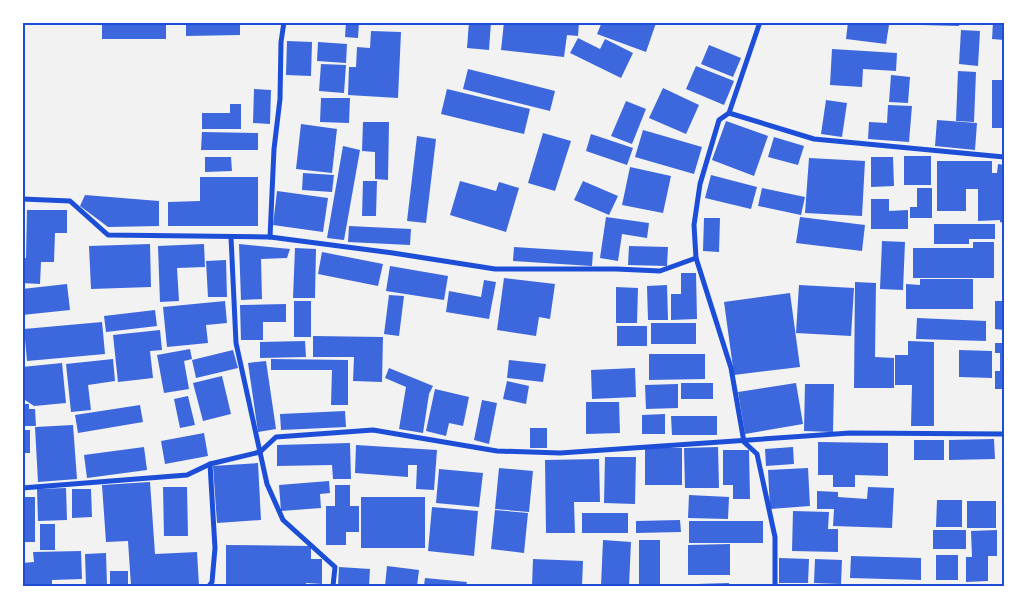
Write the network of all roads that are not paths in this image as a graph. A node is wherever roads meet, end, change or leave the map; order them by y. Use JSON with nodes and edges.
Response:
{"nodes":[{"id":1,"x":284,"y":22,"type":"edge"},
{"id":2,"x":760,"y":22,"type":"edge"},
{"id":3,"x":729,"y":113,"type":"junction"},
{"id":4,"x":1004,"y":157,"type":"edge"},
{"id":5,"x":22,"y":199,"type":"edge"},
{"id":6,"x":232,"y":237,"type":"junction"},
{"id":7,"x":270,"y":237,"type":"junction"},
{"id":8,"x":696,"y":258,"type":"junction"},
{"id":9,"x":1004,"y":434,"type":"edge"},
{"id":10,"x":744,"y":442,"type":"junction"},
{"id":11,"x":260,"y":452,"type":"junction"},
{"id":12,"x":210,"y":464,"type":"junction"},
{"id":13,"x":22,"y":488,"type":"edge"},
{"id":14,"x":209,"y":586,"type":"edge"},
{"id":15,"x":333,"y":586,"type":"edge"},
{"id":16,"x":775,"y":586,"type":"edge"}],
"edges":[{"from":1,"to":7,"type":"street"},
{"from":2,"to":3,"type":"street"},
{"from":3,"to":4,"type":"street"},
{"from":3,"to":8,"type":"street"},
{"from":5,"to":6,"type":"street"},
{"from":6,"to":7,"type":"street"},
{"from":6,"to":11,"type":"street"},
{"from":7,"to":8,"type":"street"},
{"from":8,"to":10,"type":"street"},
{"from":9,"to":10,"type":"street"},
{"from":10,"to":11,"type":"street"},
{"from":10,"to":16,"type":"street"},
{"from":11,"to":12,"type":"street"},
{"from":11,"to":15,"type":"street"},
{"from":12,"to":13,"type":"street"},
{"from":12,"to":14,"type":"street"}]}
